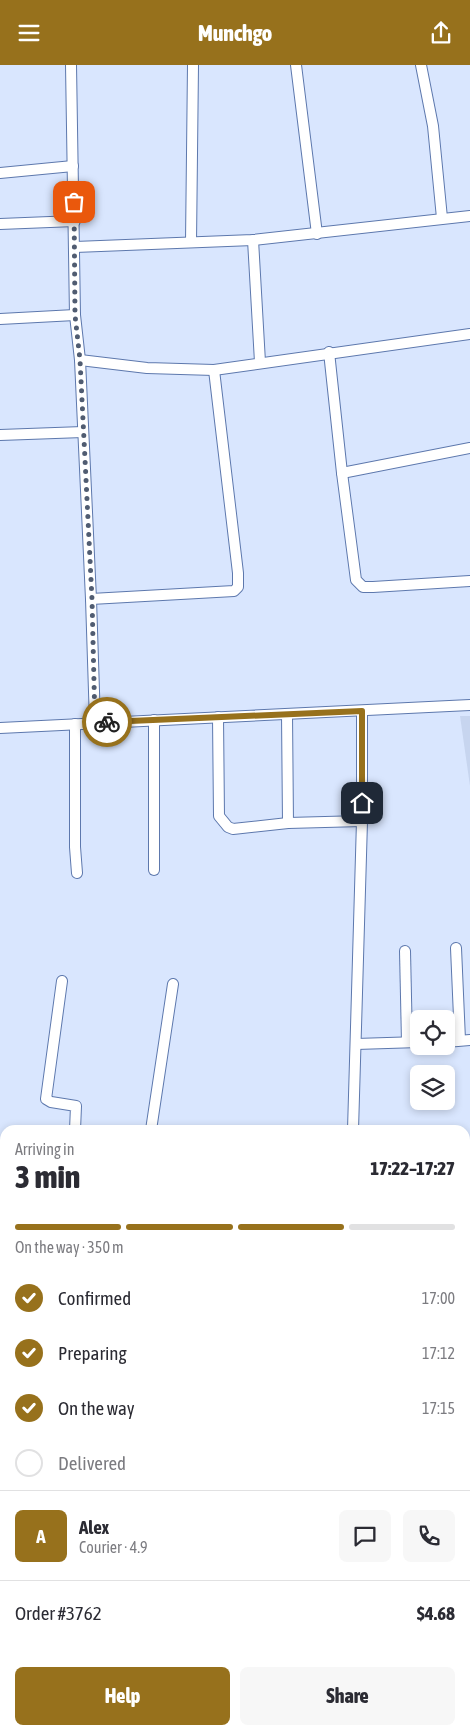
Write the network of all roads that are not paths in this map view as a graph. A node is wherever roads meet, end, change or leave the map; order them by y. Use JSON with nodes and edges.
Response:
{"nodes":[{"id":1,"x":71,"y":65,"type":"edge"},
{"id":2,"x":193,"y":65,"type":"edge"},
{"id":3,"x":296,"y":65,"type":"edge"},
{"id":4,"x":421,"y":65,"type":"edge"},
{"id":5,"x":73,"y":166,"type":"junction"},
{"id":6,"x":0,"y":173,"type":"edge"},
{"id":7,"x":470,"y":216,"type":"edge"},
{"id":8,"x":442,"y":218,"type":"junction"},
{"id":9,"x":74,"y":221,"type":"junction"},
{"id":10,"x":0,"y":224,"type":"edge"},
{"id":11,"x":317,"y":234,"type":"junction"},
{"id":12,"x":253,"y":240,"type":"junction"},
{"id":13,"x":191,"y":242,"type":"junction"},
{"id":14,"x":75,"y":247,"type":"junction"},
{"id":15,"x":75,"y":315,"type":"junction"},
{"id":16,"x":0,"y":319,"type":"edge"},
{"id":17,"x":470,"y":334,"type":"edge"},
{"id":18,"x":328,"y":352,"type":"junction"},
{"id":19,"x":80,"y":360,"type":"junction"},
{"id":20,"x":260,"y":362,"type":"junction"},
{"id":21,"x":214,"y":369,"type":"junction"},
{"id":22,"x":83,"y":432,"type":"junction"},
{"id":23,"x":0,"y":435,"type":"edge"},
{"id":24,"x":470,"y":448,"type":"edge"},
{"id":25,"x":342,"y":473,"type":"junction"},
{"id":26,"x":470,"y":581,"type":"edge"},
{"id":27,"x":92,"y":599,"type":"junction"},
{"id":28,"x":470,"y":705,"type":"edge"},
{"id":29,"x":362,"y":711,"type":"junction"},
{"id":30,"x":288,"y":714,"type":"junction"},
{"id":31,"x":218,"y":717,"type":"junction"},
{"id":32,"x":154,"y":720,"type":"junction"},
{"id":33,"x":95,"y":723,"type":"junction"},
{"id":34,"x":75,"y":724,"type":"junction"},
{"id":35,"x":0,"y":728,"type":"edge"},
{"id":36,"x":362,"y":821,"type":"junction"},
{"id":37,"x":288,"y":823,"type":"junction"},
{"id":38,"x":154,"y":869,"type":"dead end"},
{"id":39,"x":77,"y":873,"type":"dead end"},
{"id":40,"x":456,"y":948,"type":"dead end"},
{"id":41,"x":405,"y":951,"type":"dead end"},
{"id":42,"x":62,"y":981,"type":"dead end"},
{"id":43,"x":173,"y":984,"type":"dead end"},
{"id":44,"x":465,"y":1040,"type":"edge"},
{"id":45,"x":407,"y":1042,"type":"joint"},
{"id":46,"x":356,"y":1044,"type":"junction"},
{"id":47,"x":75,"y":1125,"type":"edge"},
{"id":48,"x":152,"y":1125,"type":"edge"},
{"id":49,"x":353,"y":1125,"type":"edge"}],
"edges":[{"from":1,"to":5,"type":"street"},
{"from":2,"to":13,"type":"street"},
{"from":3,"to":11,"type":"street"},
{"from":4,"to":8,"type":"street"},
{"from":5,"to":6,"type":"street"},
{"from":5,"to":9,"type":"street"},
{"from":7,"to":8,"type":"street"},
{"from":8,"to":11,"type":"street"},
{"from":9,"to":10,"type":"street"},
{"from":9,"to":14,"type":"street"},
{"from":11,"to":12,"type":"street"},
{"from":12,"to":13,"type":"street"},
{"from":12,"to":20,"type":"street"},
{"from":13,"to":14,"type":"street"},
{"from":14,"to":15,"type":"street"},
{"from":15,"to":16,"type":"street"},
{"from":15,"to":19,"type":"street"},
{"from":17,"to":18,"type":"street"},
{"from":18,"to":20,"type":"street"},
{"from":18,"to":25,"type":"street"},
{"from":19,"to":21,"type":"street"},
{"from":19,"to":22,"type":"street"},
{"from":20,"to":21,"type":"street"},
{"from":21,"to":27,"type":"street"},
{"from":22,"to":23,"type":"street"},
{"from":22,"to":27,"type":"street"},
{"from":24,"to":25,"type":"street"},
{"from":25,"to":26,"type":"street"},
{"from":27,"to":33,"type":"street"},
{"from":28,"to":29,"type":"street"},
{"from":29,"to":30,"type":"street"},
{"from":29,"to":36,"type":"street"},
{"from":30,"to":31,"type":"street"},
{"from":30,"to":37,"type":"street"},
{"from":31,"to":32,"type":"street"},
{"from":31,"to":37,"type":"street"},
{"from":32,"to":33,"type":"street"},
{"from":32,"to":38,"type":"street"},
{"from":33,"to":34,"type":"street"},
{"from":34,"to":35,"type":"street"},
{"from":34,"to":39,"type":"street"},
{"from":36,"to":37,"type":"street"},
{"from":36,"to":46,"type":"street"},
{"from":40,"to":44,"type":"street"},
{"from":41,"to":45,"type":"street"},
{"from":42,"to":47,"type":"street"},
{"from":43,"to":48,"type":"street"},
{"from":45,"to":46,"type":"street"},
{"from":46,"to":49,"type":"street"}]}
